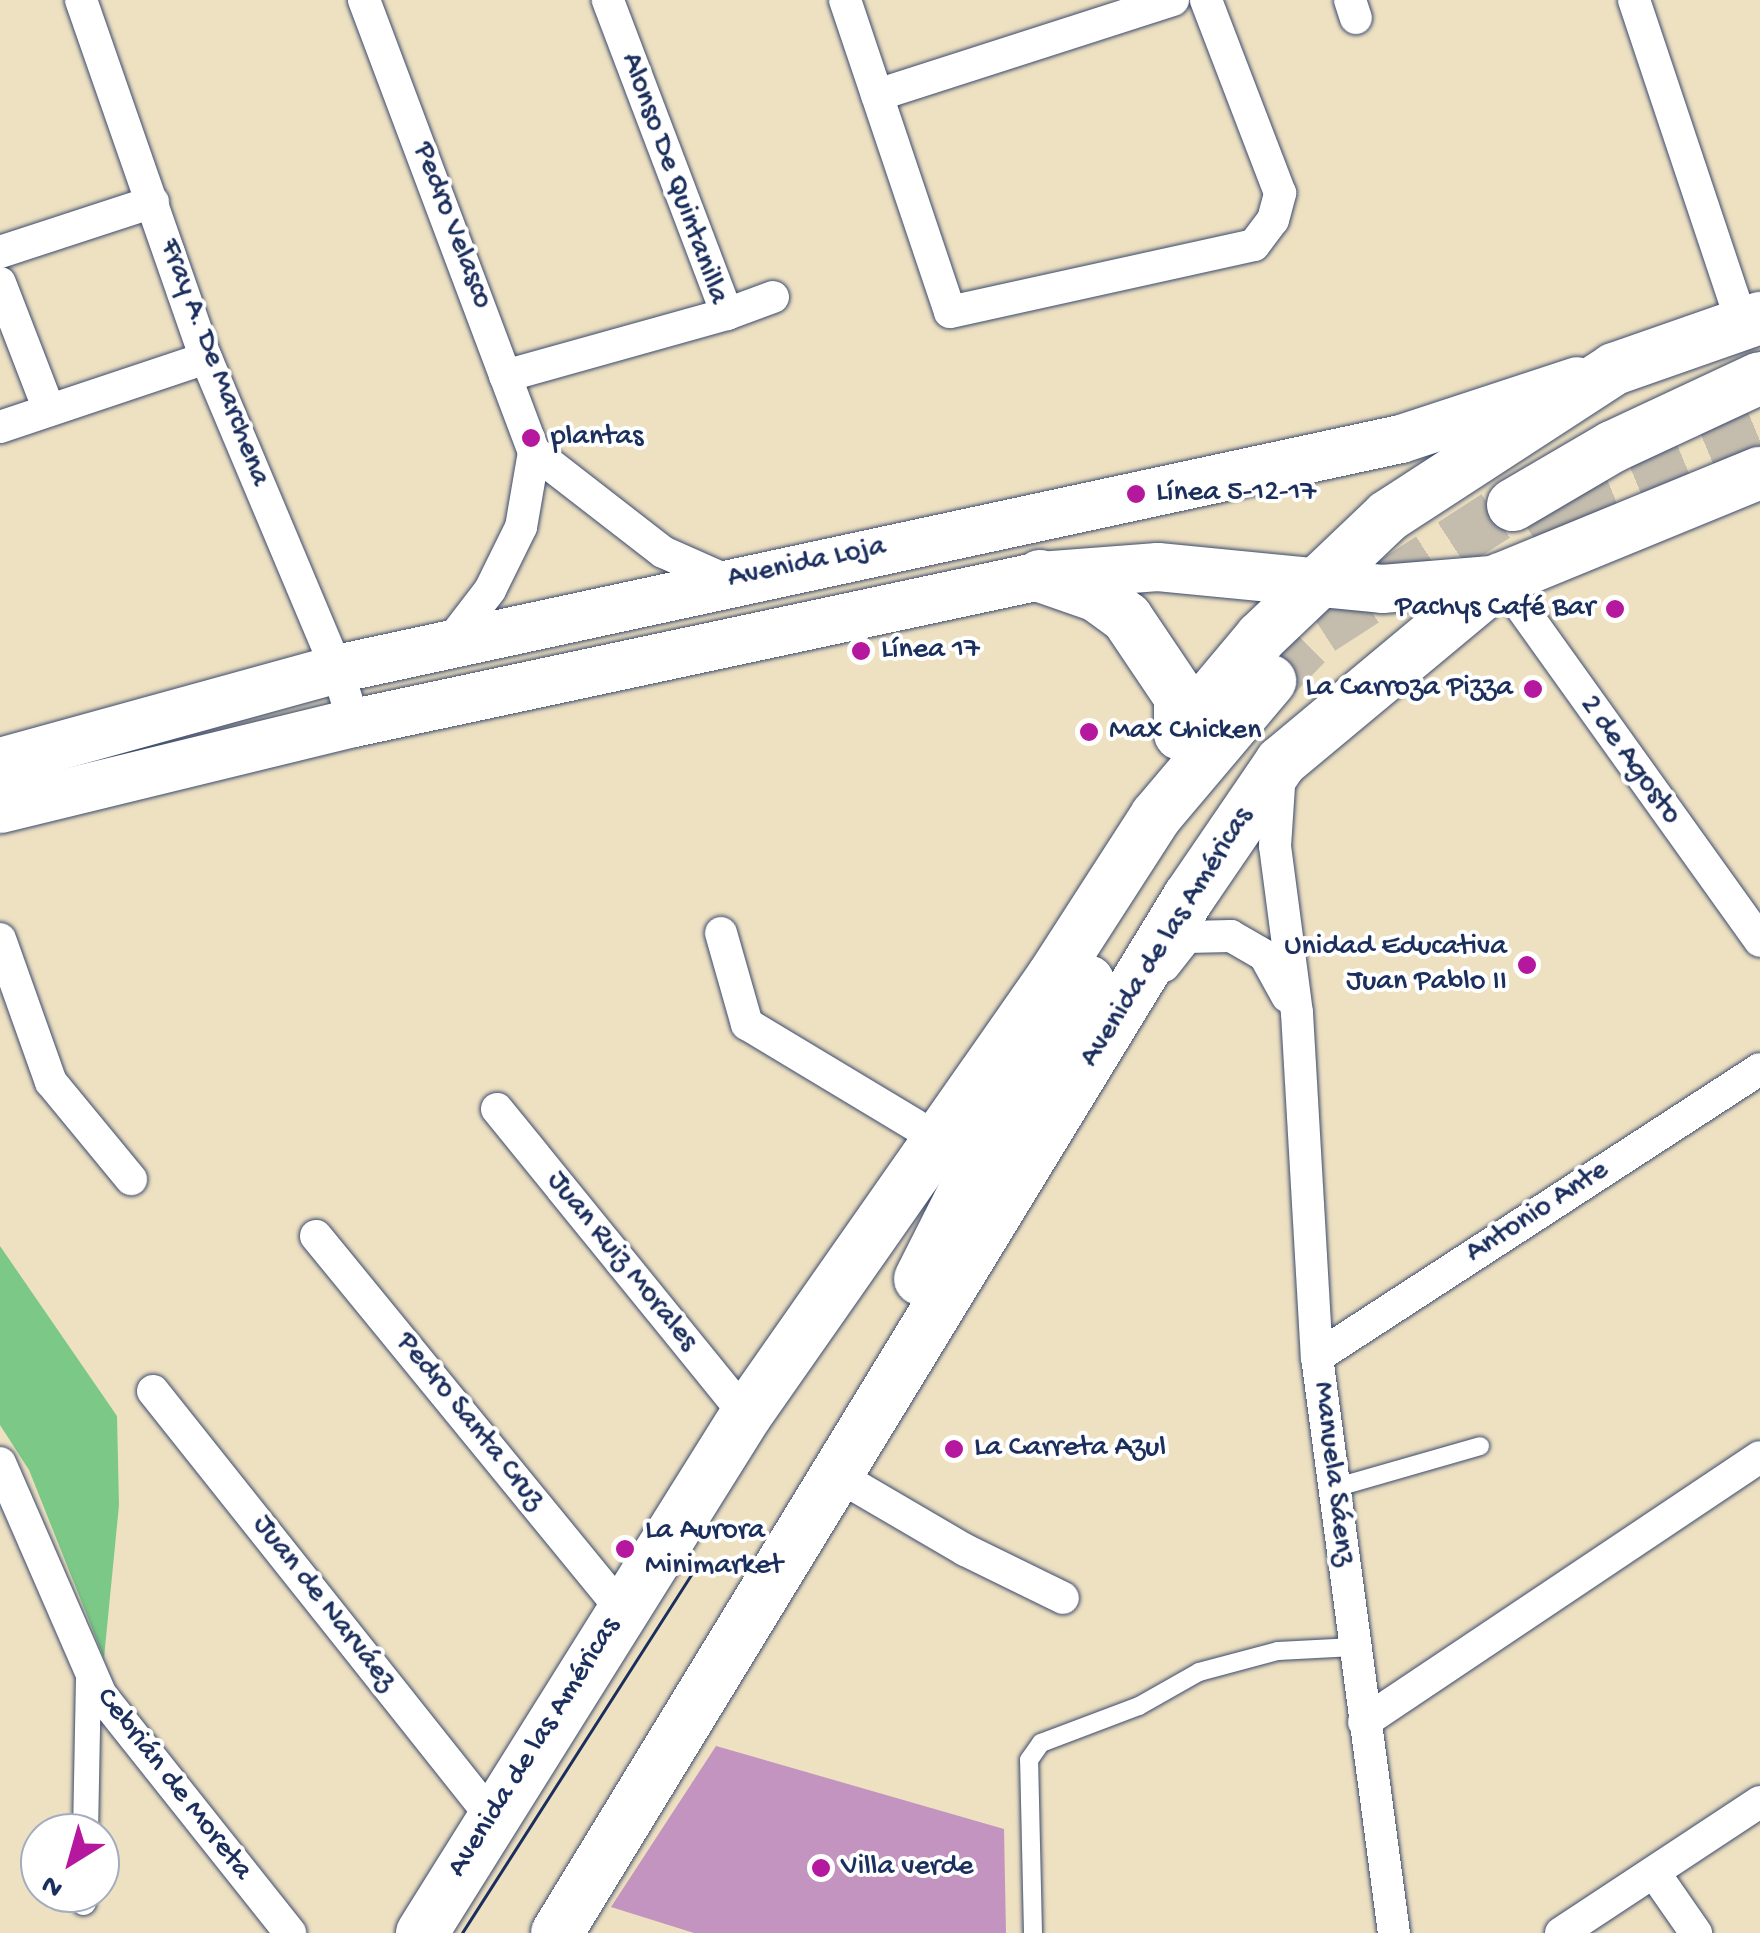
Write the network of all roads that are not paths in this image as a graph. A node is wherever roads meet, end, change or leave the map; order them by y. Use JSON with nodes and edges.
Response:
{"nodes":[{"id":1,"x":80,"y":0,"type":"edge"},
{"id":2,"x":364,"y":0,"type":"edge"},
{"id":3,"x":608,"y":0,"type":"edge"},
{"id":4,"x":845,"y":0,"type":"edge"},
{"id":5,"x":1173,"y":0,"type":"edge"},
{"id":6,"x":1206,"y":0,"type":"edge"},
{"id":7,"x":1634,"y":0,"type":"edge"},
{"id":8,"x":877,"y":95,"type":"junction"},
{"id":9,"x":152,"y":202,"type":"junction"},
{"id":10,"x":0,"y":252,"type":"edge"},
{"id":11,"x":0,"y":283,"type":"edge"},
{"id":12,"x":773,"y":298,"type":"dead end"},
{"id":13,"x":727,"y":314,"type":"junction"},
{"id":14,"x":1751,"y":321,"type":"edge"},
{"id":15,"x":206,"y":358,"type":"junction"},
{"id":16,"x":1614,"y":369,"type":"junction"},
{"id":17,"x":505,"y":376,"type":"junction"},
{"id":18,"x":1760,"y":378,"type":"edge"},
{"id":19,"x":48,"y":410,"type":"junction"},
{"id":20,"x":0,"y":428,"type":"edge"},
{"id":21,"x":534,"y":452,"type":"junction"},
{"id":22,"x":1760,"y":473,"type":"edge"},
{"id":23,"x":1512,"y":505,"type":"tunnel mouth"},
{"id":24,"x":1040,"y":576,"type":"junction"},
{"id":25,"x":1501,"y":580,"type":"junction"},
{"id":26,"x":728,"y":581,"type":"junction"},
{"id":27,"x":1316,"y":586,"type":"junction"},
{"id":28,"x":447,"y":646,"type":"junction"},
{"id":29,"x":337,"y":669,"type":"junction"},
{"id":30,"x":354,"y":723,"type":"junction"},
{"id":31,"x":1180,"y":734,"type":"junction"},
{"id":32,"x":0,"y":762,"type":"edge"},
{"id":33,"x":1280,"y":762,"type":"junction"},
{"id":34,"x":0,"y":809,"type":"edge"},
{"id":35,"x":721,"y":932,"type":"dead end"},
{"id":36,"x":0,"y":939,"type":"edge"},
{"id":37,"x":1760,"y":940,"type":"edge"},
{"id":38,"x":1297,"y":1013,"type":"junction"},
{"id":39,"x":1108,"y":1034,"type":"junction"},
{"id":40,"x":1760,"y":1069,"type":"edge"},
{"id":41,"x":497,"y":1110,"type":"dead end"},
{"id":42,"x":915,"y":1125,"type":"junction"},
{"id":43,"x":132,"y":1179,"type":"dead end"},
{"id":44,"x":316,"y":1236,"type":"dead end"},
{"id":45,"x":817,"y":1314,"type":"junction"},
{"id":46,"x":1317,"y":1356,"type":"junction"},
{"id":47,"x":154,"y":1391,"type":"dead end"},
{"id":48,"x":746,"y":1415,"type":"junction"},
{"id":49,"x":1480,"y":1446,"type":"dead end"},
{"id":50,"x":1760,"y":1457,"type":"edge"},
{"id":51,"x":0,"y":1463,"type":"edge"},
{"id":52,"x":836,"y":1474,"type":"junction"},
{"id":53,"x":1334,"y":1488,"type":"junction"},
{"id":54,"x":760,"y":1597,"type":"junction"},
{"id":55,"x":1063,"y":1598,"type":"dead end"},
{"id":56,"x":622,"y":1608,"type":"junction"},
{"id":57,"x":1354,"y":1647,"type":"junction"},
{"id":58,"x":88,"y":1673,"type":"junction"},
{"id":59,"x":1364,"y":1722,"type":"junction"},
{"id":60,"x":1760,"y":1802,"type":"edge"},
{"id":61,"x":85,"y":1813,"type":"edge"},
{"id":62,"x":492,"y":1817,"type":"junction"},
{"id":63,"x":1655,"y":1874,"type":"junction"},
{"id":64,"x":290,"y":1933,"type":"edge"},
{"id":65,"x":422,"y":1933,"type":"edge"},
{"id":66,"x":557,"y":1933,"type":"edge"},
{"id":67,"x":1033,"y":1933,"type":"edge"},
{"id":68,"x":1394,"y":1933,"type":"edge"},
{"id":69,"x":1560,"y":1933,"type":"edge"},
{"id":70,"x":1696,"y":1933,"type":"edge"}],
"edges":[{"from":1,"to":9,"type":"street","name":"Fray A. De Marchena"},
{"from":2,"to":17,"type":"street","name":"Pedro Velasco"},
{"from":3,"to":13,"type":"street","name":"Alonso De Quintanilla"},
{"from":4,"to":8,"type":"street"},
{"from":5,"to":8,"type":"street"},
{"from":6,"to":8,"type":"street"},
{"from":7,"to":14,"type":"street"},
{"from":9,"to":10,"type":"street"},
{"from":9,"to":15,"type":"street","name":"Fray A. De Marchena"},
{"from":11,"to":19,"type":"street"},
{"from":12,"to":13,"type":"street"},
{"from":13,"to":17,"type":"street","name":"Alonso De Quintanilla"},
{"from":14,"to":16,"type":"main road","name":"Avenida de las Américas"},
{"from":15,"to":19,"type":"street"},
{"from":15,"to":29,"type":"street","name":"Fray A. De Marchena"},
{"from":16,"to":26,"type":"main road","name":"Avenida Loja"},
{"from":16,"to":27,"type":"main road","name":"Avenida de las Américas"},
{"from":17,"to":21,"type":"street","name":"Pedro Velasco"},
{"from":18,"to":23,"type":"main road"},
{"from":19,"to":20,"type":"street"},
{"from":21,"to":26,"type":"street"},
{"from":21,"to":28,"type":"street","name":"Pedro Velasco"},
{"from":22,"to":25,"type":"main road","name":"Avenida de las Américas"},
{"from":24,"to":27,"type":"main road","name":"Avenida Loja"},
{"from":24,"to":30,"type":"main road","name":"Avenida Loja"},
{"from":24,"to":31,"type":"main road"},
{"from":25,"to":27,"type":"main road","name":"Avenida Loja"},
{"from":25,"to":33,"type":"main road","name":"Avenida de las Américas"},
{"from":25,"to":37,"type":"street","name":"2 de Agosto"},
{"from":26,"to":28,"type":"main road","name":"Avenida Loja"},
{"from":27,"to":31,"type":"main road","name":"Avenida de las Américas"},
{"from":28,"to":29,"type":"main road","name":"Avenida Loja"},
{"from":29,"to":30,"type":"street","name":"Fray A. De Marchena"},
{"from":29,"to":32,"type":"main road","name":"Avenida Loja"},
{"from":30,"to":34,"type":"main road","name":"Avenida Loja"},
{"from":31,"to":42,"type":"main road","name":"Avenida de las Américas"},
{"from":33,"to":38,"type":"street","name":"Manuela Sáenz"},
{"from":33,"to":39,"type":"main road","name":"Avenida de las Américas"},
{"from":35,"to":42,"type":"street"},
{"from":36,"to":43,"type":"street"},
{"from":38,"to":39,"type":"street","name":"Manuela Sáenz"},
{"from":38,"to":46,"type":"street","name":"Manuela Sáenz"},
{"from":39,"to":52,"type":"main road","name":"Avenida de las Américas"},
{"from":40,"to":46,"type":"street","name":"Antonio Ante"},
{"from":41,"to":48,"type":"street","name":"Juan Ruiz Morales"},
{"from":42,"to":45,"type":"main road","name":"Avenida de las Américas"},
{"from":44,"to":56,"type":"street","name":"Pedro Santa Cruz"},
{"from":45,"to":48,"type":"main road","name":"Avenida de las Américas"},
{"from":45,"to":54,"type":"main road","name":"Avenida de las Américas"},
{"from":46,"to":53,"type":"street","name":"Manuela Sáenz"},
{"from":47,"to":62,"type":"street","name":"Juan de Narváez"},
{"from":48,"to":56,"type":"main road","name":"Avenida de las Américas"},
{"from":49,"to":53,"type":"lane"},
{"from":50,"to":59,"type":"street"},
{"from":51,"to":58,"type":"street","name":"Cebrián de Moreta"},
{"from":52,"to":54,"type":"main road","name":"Avenida de las Américas"},
{"from":52,"to":55,"type":"street"},
{"from":53,"to":57,"type":"street","name":"Manuela Sáenz"},
{"from":54,"to":66,"type":"main road","name":"Avenida de las Américas"},
{"from":56,"to":62,"type":"main road","name":"Avenida de las Américas"},
{"from":57,"to":59,"type":"street","name":"Manuela Sáenz"},
{"from":57,"to":67,"type":"lane"},
{"from":58,"to":61,"type":"street"},
{"from":58,"to":64,"type":"street","name":"Cebrián de Moreta"},
{"from":59,"to":68,"type":"street","name":"Manuela Sáenz"},
{"from":60,"to":63,"type":"street"},
{"from":62,"to":65,"type":"main road","name":"Avenida de las Américas"},
{"from":63,"to":69,"type":"street"},
{"from":63,"to":70,"type":"street"}]}
